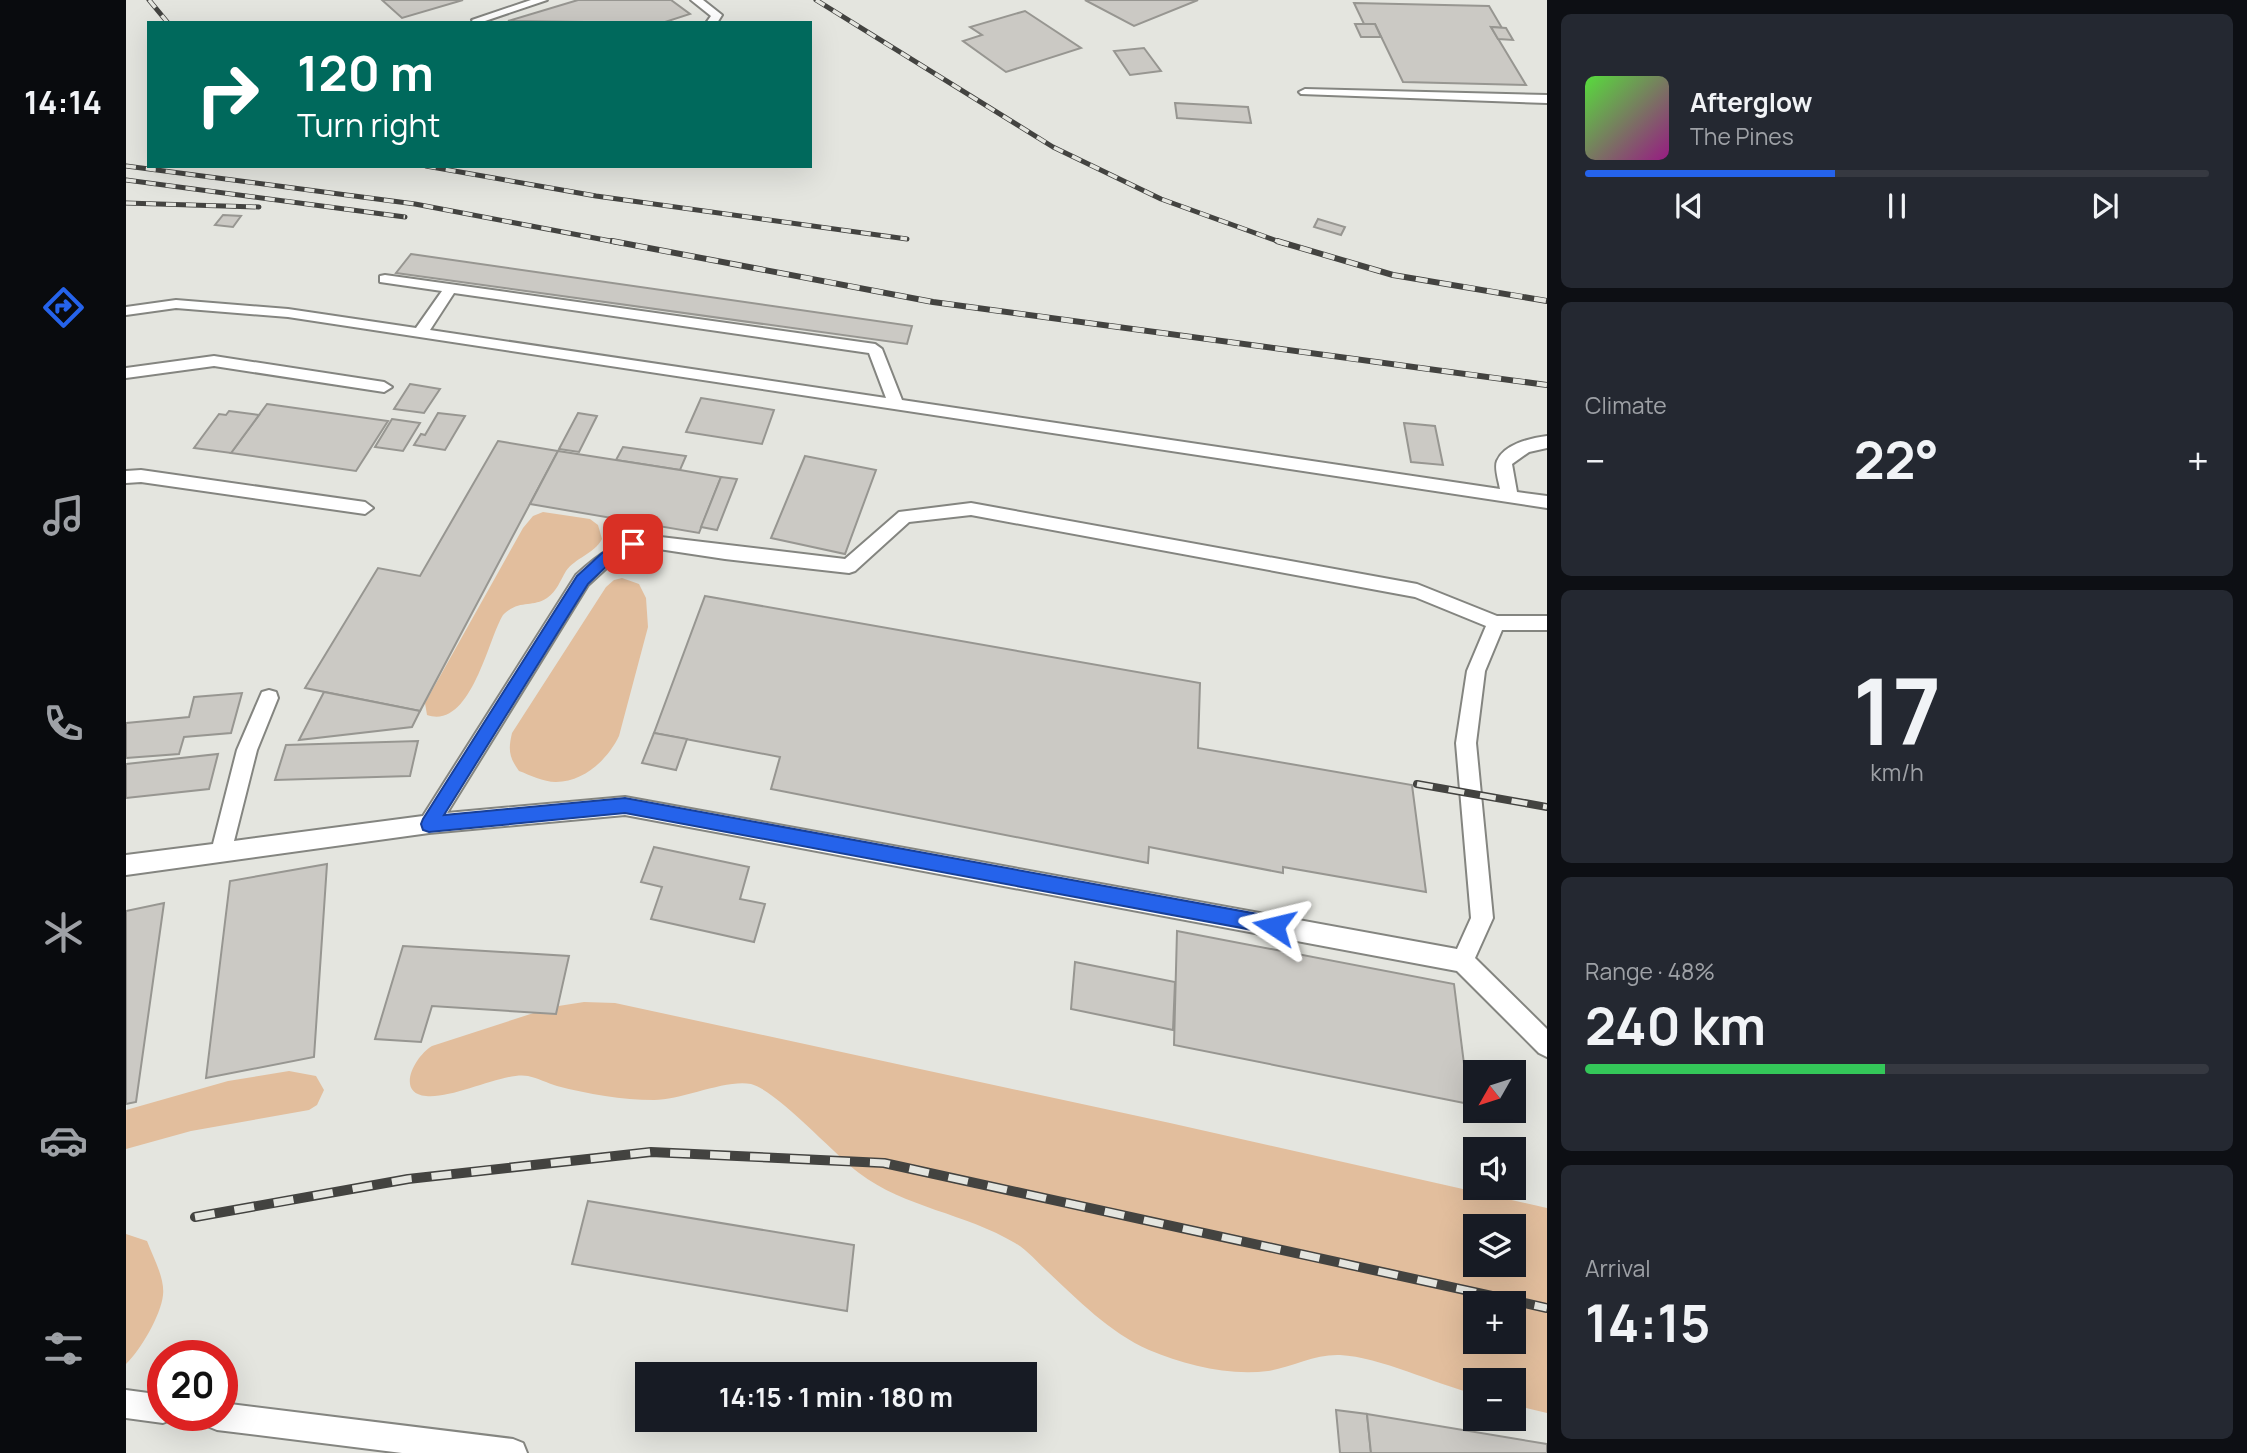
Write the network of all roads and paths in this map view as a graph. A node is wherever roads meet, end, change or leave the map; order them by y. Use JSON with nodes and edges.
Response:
{"nodes":[{"id":1,"x":542,"y":0,"type":"edge"},
{"id":2,"x":696,"y":0,"type":"edge"},
{"id":3,"x":478,"y":21,"type":"edge"},
{"id":4,"x":712,"y":21,"type":"edge"},
{"id":5,"x":1305,"y":92,"type":"dead end"},
{"id":6,"x":1547,"y":99,"type":"edge"},
{"id":7,"x":385,"y":279,"type":"dead end"},
{"id":8,"x":451,"y":288,"type":"junction"},
{"id":9,"x":126,"y":311,"type":"edge"},
{"id":10,"x":420,"y":332,"type":"junction"},
{"id":11,"x":126,"y":373,"type":"edge"},
{"id":12,"x":384,"y":387,"type":"dead end"},
{"id":13,"x":896,"y":405,"type":"junction"},
{"id":14,"x":1547,"y":442,"type":"edge"},
{"id":15,"x":126,"y":477,"type":"edge"},
{"id":16,"x":1510,"y":497,"type":"junction"},
{"id":17,"x":1547,"y":502,"type":"edge"},
{"id":18,"x":365,"y":508,"type":"dead end"},
{"id":19,"x":1496,"y":623,"type":"junction"},
{"id":20,"x":1547,"y":623,"type":"edge"},
{"id":21,"x":269,"y":698,"type":"dead end"},
{"id":22,"x":429,"y":824,"type":"junction"},
{"id":23,"x":221,"y":852,"type":"junction"},
{"id":24,"x":126,"y":864,"type":"edge"},
{"id":25,"x":1463,"y":961,"type":"junction"},
{"id":26,"x":1547,"y":1045,"type":"edge"},
{"id":27,"x":126,"y":1404,"type":"edge"},
{"id":28,"x":147,"y":1407,"type":"edge"},
{"id":29,"x":238,"y":1419,"type":"edge"},
{"id":30,"x":513,"y":1453,"type":"edge"}],
"edges":[{"from":1,"to":3,"type":"lane"},
{"from":2,"to":4,"type":"lane"},
{"from":5,"to":6,"type":"lane"},
{"from":7,"to":8,"type":"lane"},
{"from":8,"to":10,"type":"lane"},
{"from":8,"to":13,"type":"lane"},
{"from":9,"to":10,"type":"lane"},
{"from":10,"to":13,"type":"lane"},
{"from":11,"to":12,"type":"lane"},
{"from":13,"to":16,"type":"lane"},
{"from":14,"to":16,"type":"lane"},
{"from":15,"to":18,"type":"lane"},
{"from":16,"to":17,"type":"lane"},
{"from":19,"to":20,"type":"lane"},
{"from":19,"to":22,"type":"lane"},
{"from":19,"to":25,"type":"lane"},
{"from":21,"to":23,"type":"lane"},
{"from":22,"to":23,"type":"lane"},
{"from":22,"to":25,"type":"lane"},
{"from":23,"to":24,"type":"lane"},
{"from":25,"to":26,"type":"lane"},
{"from":27,"to":28,"type":"lane"},
{"from":29,"to":30,"type":"lane"}]}
